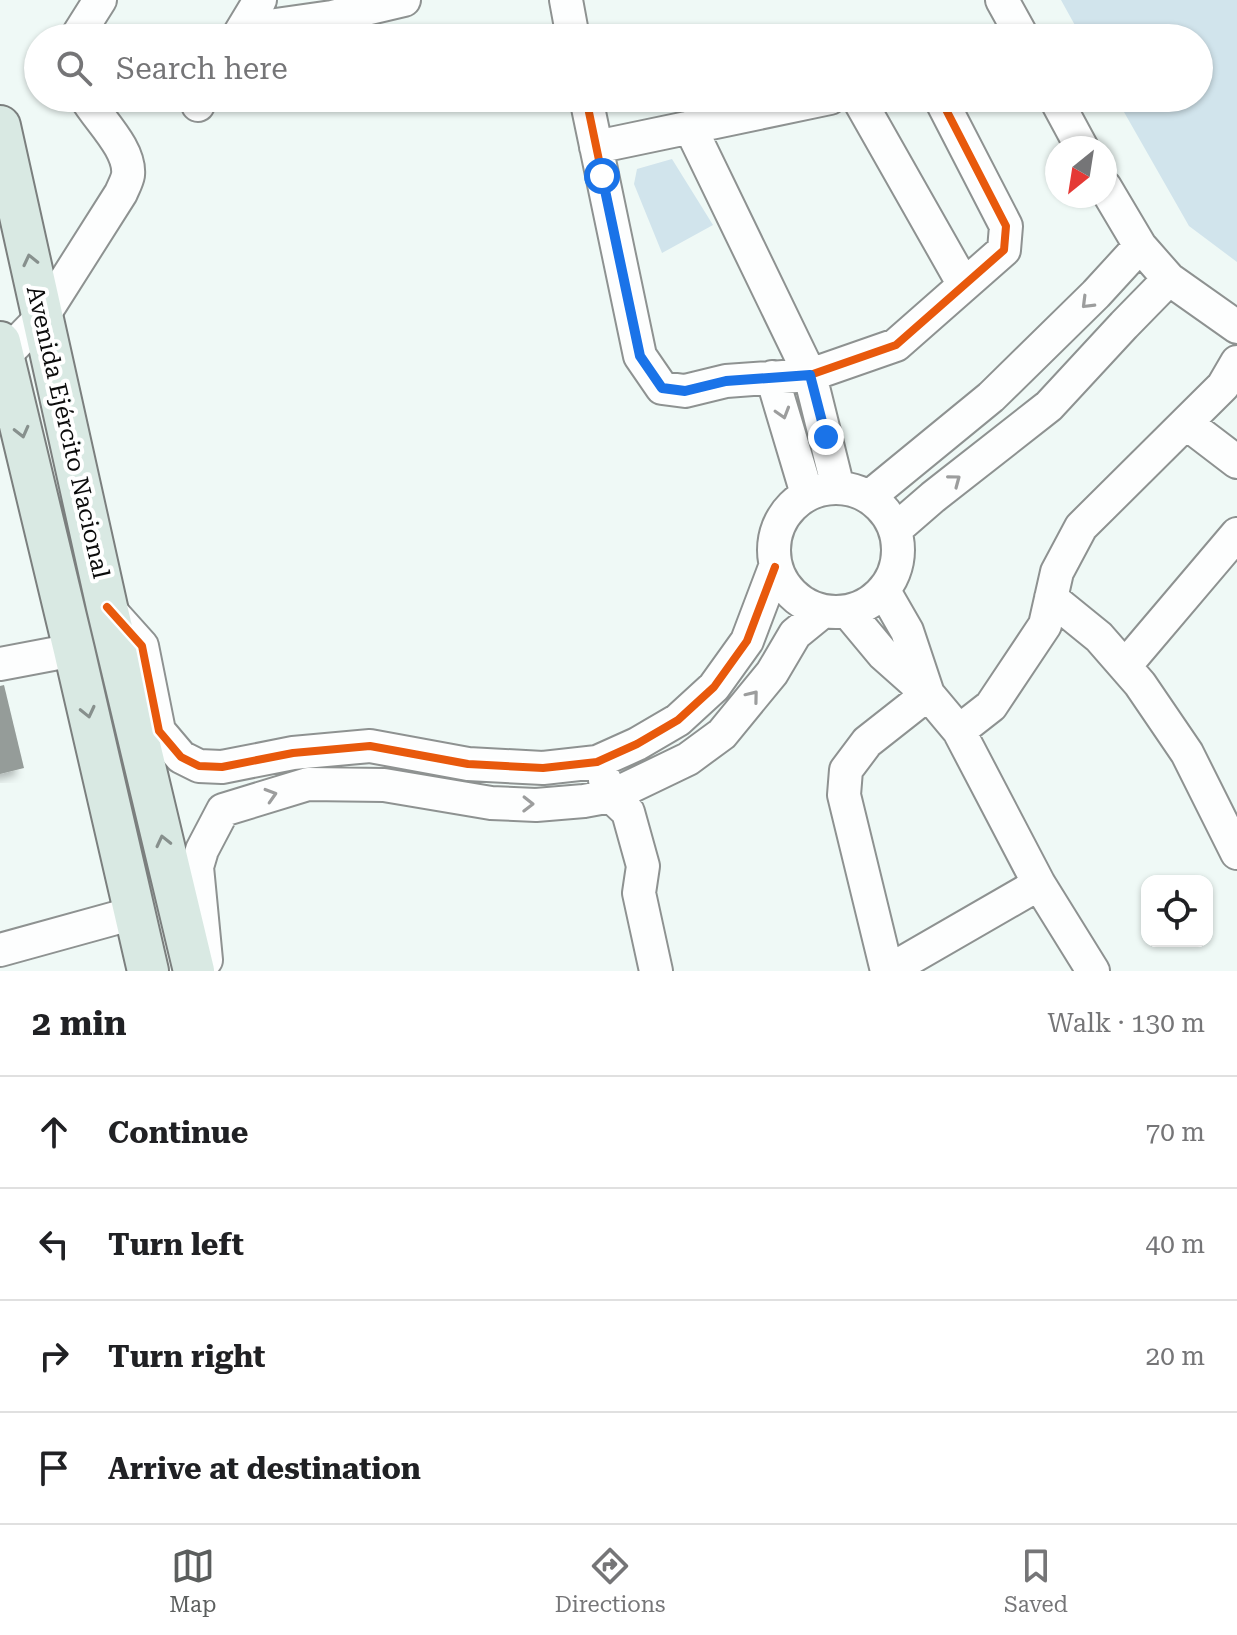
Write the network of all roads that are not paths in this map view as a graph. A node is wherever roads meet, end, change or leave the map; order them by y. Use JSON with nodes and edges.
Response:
{"nodes":[{"id":1,"x":100,"y":0,"type":"edge"},
{"id":2,"x":260,"y":0,"type":"edge"},
{"id":3,"x":404,"y":0,"type":"edge"},
{"id":4,"x":566,"y":0,"type":"edge"},
{"id":5,"x":1002,"y":0,"type":"edge"},
{"id":6,"x":85,"y":24,"type":"edge"},
{"id":7,"x":245,"y":24,"type":"edge"},
{"id":8,"x":294,"y":24,"type":"edge"},
{"id":9,"x":570,"y":24,"type":"edge"},
{"id":10,"x":1015,"y":24,"type":"edge"},
{"id":11,"x":96,"y":112,"type":"edge"},
{"id":12,"x":589,"y":112,"type":"edge"},
{"id":13,"x":762,"y":112,"type":"edge"},
{"id":14,"x":866,"y":112,"type":"edge"},
{"id":15,"x":947,"y":112,"type":"edge"},
{"id":16,"x":1063,"y":112,"type":"edge"},
{"id":17,"x":0,"y":126,"type":"edge"},
{"id":18,"x":690,"y":127,"type":"junction"},
{"id":19,"x":1076,"y":136,"type":"edge"},
{"id":20,"x":596,"y":147,"type":"junction"},
{"id":21,"x":1117,"y":207,"type":"edge"},
{"id":22,"x":1140,"y":246,"type":"junction"},
{"id":23,"x":1169,"y":279,"type":"junction"},
{"id":24,"x":964,"y":285,"type":"junction"},
{"id":25,"x":43,"y":316,"type":"junction"},
{"id":26,"x":1237,"y":327,"type":"edge"},
{"id":27,"x":1,"y":353,"type":"edge"},
{"id":28,"x":1237,"y":362,"type":"edge"},
{"id":29,"x":810,"y":375,"type":"junction"},
{"id":30,"x":772,"y":377,"type":"junction"},
{"id":31,"x":1186,"y":423,"type":"junction"},
{"id":32,"x":1237,"y":462,"type":"edge"},
{"id":33,"x":838,"y":488,"type":"junction"},
{"id":34,"x":807,"y":494,"type":"junction"},
{"id":35,"x":869,"y":497,"type":"junction"},
{"id":36,"x":895,"y":530,"type":"junction"},
{"id":37,"x":1237,"y":534,"type":"edge"},
{"id":38,"x":775,"y":567,"type":"junction"},
{"id":39,"x":884,"y":591,"type":"junction"},
{"id":40,"x":1051,"y":598,"type":"junction"},
{"id":41,"x":107,"y":607,"type":"junction"},
{"id":42,"x":835,"y":612,"type":"junction"},
{"id":43,"x":74,"y":650,"type":"junction"},
{"id":44,"x":0,"y":664,"type":"edge"},
{"id":45,"x":1125,"y":666,"type":"junction"},
{"id":46,"x":928,"y":694,"type":"junction"},
{"id":47,"x":959,"y":731,"type":"junction"},
{"id":48,"x":597,"y":762,"type":"junction"},
{"id":49,"x":222,"y":767,"type":"junction"},
{"id":50,"x":611,"y":796,"type":"junction"},
{"id":51,"x":235,"y":806,"type":"junction"},
{"id":52,"x":1229,"y":811,"type":"edge"},
{"id":53,"x":1237,"y":853,"type":"edge"},
{"id":54,"x":1039,"y":884,"type":"junction"},
{"id":55,"x":134,"y":913,"type":"junction"},
{"id":56,"x":0,"y":950,"type":"edge"},
{"id":57,"x":148,"y":971,"type":"edge"},
{"id":58,"x":194,"y":971,"type":"edge"},
{"id":59,"x":206,"y":971,"type":"edge"},
{"id":60,"x":656,"y":971,"type":"edge"},
{"id":61,"x":887,"y":971,"type":"edge"},
{"id":62,"x":1093,"y":971,"type":"edge"}],
"edges":[{"from":1,"to":6,"type":"street"},
{"from":2,"to":7,"type":"street"},
{"from":3,"to":8,"type":"street"},
{"from":4,"to":9,"type":"street"},
{"from":5,"to":10,"type":"street"},
{"from":11,"to":25,"type":"street"},
{"from":12,"to":20,"type":"street"},
{"from":13,"to":18,"type":"street"},
{"from":14,"to":24,"type":"street"},
{"from":15,"to":24,"type":"street"},
{"from":16,"to":19,"type":"street"},
{"from":25,"to":17,"type":"main road","name":"Avenida Ejército Nacional","one_way":true},
{"from":18,"to":20,"type":"street"},
{"from":18,"to":29,"type":"street"},
{"from":20,"to":30,"type":"street"},
{"from":21,"to":22,"type":"street"},
{"from":22,"to":23,"type":"street"},
{"from":22,"to":35,"type":"street","one_way":true},
{"from":23,"to":26,"type":"street"},
{"from":36,"to":23,"type":"street","one_way":true},
{"from":24,"to":29,"type":"street"},
{"from":25,"to":27,"type":"street"},
{"from":25,"to":41,"type":"main road","name":"Avenida Ejército Nacional"},
{"from":27,"to":43,"type":"main road","name":"Avenida Ejército Nacional","one_way":true},
{"from":28,"to":31,"type":"street"},
{"from":29,"to":30,"type":"street"},
{"from":29,"to":33,"type":"street"},
{"from":30,"to":34,"type":"street","one_way":true},
{"from":31,"to":32,"type":"street"},
{"from":31,"to":40,"type":"street"},
{"from":33,"to":34,"type":"street"},
{"from":33,"to":35,"type":"street"},
{"from":34,"to":38,"type":"street"},
{"from":35,"to":36,"type":"street"},
{"from":36,"to":39,"type":"street"},
{"from":37,"to":45,"type":"street"},
{"from":38,"to":42,"type":"street"},
{"from":38,"to":48,"type":"street"},
{"from":39,"to":42,"type":"street"},
{"from":39,"to":46,"type":"street"},
{"from":40,"to":45,"type":"street"},
{"from":40,"to":47,"type":"street"},
{"from":41,"to":49,"type":"street"},
{"from":58,"to":41,"type":"main road","name":"Avenida Ejército Nacional","one_way":true},
{"from":42,"to":46,"type":"street"},
{"from":50,"to":42,"type":"street","one_way":true},
{"from":43,"to":44,"type":"street"},
{"from":43,"to":55,"type":"main road","name":"Avenida Ejército Nacional","one_way":true},
{"from":45,"to":52,"type":"street"},
{"from":46,"to":47,"type":"street"},
{"from":46,"to":61,"type":"street"},
{"from":47,"to":54,"type":"street"},
{"from":48,"to":49,"type":"street"},
{"from":48,"to":50,"type":"street"},
{"from":49,"to":51,"type":"street"},
{"from":51,"to":50,"type":"street","one_way":true},
{"from":50,"to":60,"type":"street"},
{"from":51,"to":59,"type":"street"},
{"from":52,"to":53,"type":"street"},
{"from":54,"to":61,"type":"street"},
{"from":54,"to":62,"type":"street"},
{"from":55,"to":56,"type":"street"},
{"from":55,"to":57,"type":"main road","name":"Avenida Ejército Nacional"}]}
